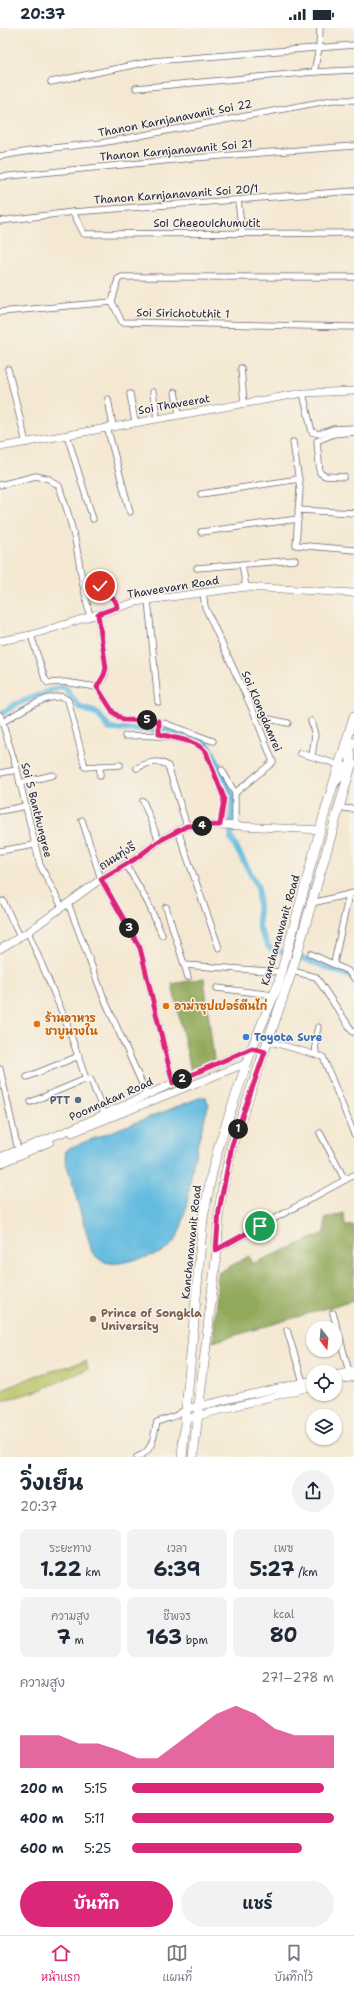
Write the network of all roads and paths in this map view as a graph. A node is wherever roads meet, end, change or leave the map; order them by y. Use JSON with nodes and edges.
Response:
{"nodes":[{"id":1,"x":320,"y":28,"type":"edge"},
{"id":2,"x":354,"y":45,"type":"edge"},
{"id":3,"x":319,"y":48,"type":"junction"},
{"id":4,"x":354,"y":70,"type":"edge"},
{"id":5,"x":314,"y":72,"type":"junction"},
{"id":6,"x":51,"y":82,"type":"dead end"},
{"id":7,"x":136,"y":88,"type":"dead end"},
{"id":8,"x":354,"y":100,"type":"edge"},
{"id":9,"x":354,"y":146,"type":"edge"},
{"id":10,"x":0,"y":156,"type":"edge"},
{"id":11,"x":0,"y":177,"type":"edge"},
{"id":12,"x":354,"y":191,"type":"edge"},
{"id":13,"x":238,"y":200,"type":"junction"},
{"id":14,"x":73,"y":212,"type":"junction"},
{"id":15,"x":0,"y":221,"type":"edge"},
{"id":16,"x":242,"y":233,"type":"junction"},
{"id":17,"x":354,"y":233,"type":"edge"},
{"id":18,"x":354,"y":277,"type":"edge"},
{"id":19,"x":112,"y":302,"type":"junction"},
{"id":20,"x":0,"y":312,"type":"edge"},
{"id":21,"x":354,"y":327,"type":"edge"},
{"id":22,"x":241,"y":368,"type":"dead end"},
{"id":23,"x":8,"y":369,"type":"dead end"},
{"id":24,"x":354,"y":391,"type":"edge"},
{"id":25,"x":152,"y":392,"type":"dead end"},
{"id":26,"x":175,"y":392,"type":"dead end"},
{"id":27,"x":303,"y":393,"type":"junction"},
{"id":28,"x":130,"y":394,"type":"dead end"},
{"id":29,"x":108,"y":400,"type":"dead end"},
{"id":30,"x":244,"y":403,"type":"junction"},
{"id":31,"x":179,"y":414,"type":"junction"},
{"id":32,"x":157,"y":418,"type":"junction"},
{"id":33,"x":135,"y":422,"type":"junction"},
{"id":34,"x":110,"y":427,"type":"junction"},
{"id":35,"x":354,"y":428,"type":"edge"},
{"id":36,"x":354,"y":432,"type":"edge"},
{"id":37,"x":67,"y":435,"type":"junction"},
{"id":38,"x":293,"y":442,"type":"dead end"},
{"id":39,"x":26,"y":443,"type":"junction"},
{"id":40,"x":0,"y":448,"type":"edge"},
{"id":41,"x":344,"y":477,"type":"dead end"},
{"id":42,"x":299,"y":479,"type":"junction"},
{"id":43,"x":0,"y":485,"type":"edge"},
{"id":44,"x":201,"y":494,"type":"dead end"},
{"id":45,"x":298,"y":510,"type":"junction"},
{"id":46,"x":130,"y":512,"type":"dead end"},
{"id":47,"x":354,"y":513,"type":"edge"},
{"id":48,"x":93,"y":519,"type":"dead end"},
{"id":49,"x":298,"y":519,"type":"junction"},
{"id":50,"x":202,"y":532,"type":"dead end"},
{"id":51,"x":354,"y":550,"type":"edge"},
{"id":52,"x":295,"y":560,"type":"dead end"},
{"id":53,"x":242,"y":564,"type":"junction"},
{"id":54,"x":197,"y":568,"type":"dead end"},
{"id":55,"x":82,"y":585,"type":"junction"},
{"id":56,"x":246,"y":587,"type":"junction"},
{"id":57,"x":203,"y":592,"type":"junction"},
{"id":58,"x":354,"y":593,"type":"edge"},
{"id":59,"x":148,"y":600,"type":"junction"},
{"id":60,"x":118,"y":607,"type":"junction"},
{"id":61,"x":98,"y":614,"type":"junction"},
{"id":62,"x":90,"y":617,"type":"junction"},
{"id":63,"x":31,"y":635,"type":"junction"},
{"id":64,"x":0,"y":642,"type":"edge"},
{"id":65,"x":97,"y":687,"type":"junction"},
{"id":66,"x":158,"y":702,"type":"dead end"},
{"id":67,"x":0,"y":715,"type":"edge"},
{"id":68,"x":354,"y":716,"type":"edge"},
{"id":69,"x":269,"y":719,"type":"dead end"},
{"id":70,"x":311,"y":721,"type":"dead end"},
{"id":71,"x":3,"y":722,"type":"junction"},
{"id":72,"x":159,"y":723,"type":"junction"},
{"id":73,"x":288,"y":723,"type":"dead end"},
{"id":74,"x":159,"y":733,"type":"junction"},
{"id":75,"x":354,"y":735,"type":"edge"},
{"id":76,"x":125,"y":736,"type":"dead end"},
{"id":77,"x":212,"y":741,"type":"dead end"},
{"id":78,"x":350,"y":748,"type":"edge"},
{"id":79,"x":300,"y":753,"type":"dead end"},
{"id":80,"x":312,"y":756,"type":"junction"},
{"id":81,"x":120,"y":765,"type":"dead end"},
{"id":82,"x":340,"y":765,"type":"junction"},
{"id":83,"x":353,"y":765,"type":"edge"},
{"id":84,"x":100,"y":766,"type":"junction"},
{"id":85,"x":137,"y":768,"type":"dead end"},
{"id":86,"x":17,"y":770,"type":"junction"},
{"id":87,"x":222,"y":770,"type":"dead end"},
{"id":88,"x":0,"y":773,"type":"edge"},
{"id":89,"x":53,"y":775,"type":"dead end"},
{"id":90,"x":100,"y":776,"type":"dead end"},
{"id":91,"x":354,"y":777,"type":"edge"},
{"id":92,"x":20,"y":783,"type":"junction"},
{"id":93,"x":334,"y":784,"type":"junction"},
{"id":94,"x":344,"y":789,"type":"junction"},
{"id":95,"x":235,"y":793,"type":"junction"},
{"id":96,"x":143,"y":801,"type":"dead end"},
{"id":97,"x":26,"y":806,"type":"junction"},
{"id":98,"x":338,"y":808,"type":"junction"},
{"id":99,"x":354,"y":809,"type":"edge"},
{"id":100,"x":0,"y":812,"type":"edge"},
{"id":101,"x":82,"y":820,"type":"dead end"},
{"id":102,"x":224,"y":825,"type":"junction"},
{"id":103,"x":187,"y":826,"type":"junction"},
{"id":104,"x":235,"y":826,"type":"junction"},
{"id":105,"x":321,"y":830,"type":"junction"},
{"id":106,"x":178,"y":832,"type":"junction"},
{"id":107,"x":159,"y":841,"type":"junction"},
{"id":108,"x":34,"y":845,"type":"junction"},
{"id":109,"x":0,"y":851,"type":"edge"},
{"id":110,"x":126,"y":864,"type":"junction"},
{"id":111,"x":101,"y":879,"type":"junction"},
{"id":112,"x":351,"y":894,"type":"edge"},
{"id":113,"x":3,"y":901,"type":"dead end"},
{"id":114,"x":312,"y":902,"type":"junction"},
{"id":115,"x":65,"y":905,"type":"junction"},
{"id":116,"x":166,"y":907,"type":"dead end"},
{"id":117,"x":28,"y":932,"type":"junction"},
{"id":118,"x":162,"y":935,"type":"dead end"},
{"id":119,"x":20,"y":937,"type":"junction"},
{"id":120,"x":219,"y":948,"type":"dead end"},
{"id":121,"x":0,"y":949,"type":"edge"},
{"id":122,"x":311,"y":954,"type":"dead end"},
{"id":123,"x":334,"y":963,"type":"junction"},
{"id":124,"x":184,"y":965,"type":"junction"},
{"id":125,"x":287,"y":969,"type":"junction"},
{"id":126,"x":188,"y":977,"type":"dead end"},
{"id":127,"x":354,"y":978,"type":"edge"},
{"id":128,"x":217,"y":988,"type":"dead end"},
{"id":129,"x":274,"y":995,"type":"junction"},
{"id":130,"x":318,"y":1027,"type":"dead end"},
{"id":131,"x":353,"y":1032,"type":"edge"},
{"id":132,"x":268,"y":1041,"type":"junction"},
{"id":133,"x":252,"y":1048,"type":"junction"},
{"id":134,"x":265,"y":1052,"type":"junction"},
{"id":135,"x":316,"y":1054,"type":"junction"},
{"id":136,"x":79,"y":1056,"type":"junction"},
{"id":137,"x":247,"y":1064,"type":"junction"},
{"id":138,"x":260,"y":1067,"type":"junction"},
{"id":139,"x":0,"y":1069,"type":"edge"},
{"id":140,"x":27,"y":1077,"type":"dead end"},
{"id":141,"x":86,"y":1079,"type":"junction"},
{"id":142,"x":173,"y":1083,"type":"junction"},
{"id":143,"x":148,"y":1098,"type":"junction"},
{"id":144,"x":31,"y":1102,"type":"dead end"},
{"id":145,"x":104,"y":1113,"type":"junction"},
{"id":146,"x":320,"y":1133,"type":"dead end"},
{"id":147,"x":354,"y":1134,"type":"edge"},
{"id":148,"x":18,"y":1150,"type":"junction"},
{"id":149,"x":0,"y":1157,"type":"edge"},
{"id":150,"x":0,"y":1164,"type":"edge"},
{"id":151,"x":354,"y":1175,"type":"edge"},
{"id":152,"x":345,"y":1180,"type":"junction"},
{"id":153,"x":216,"y":1250,"type":"junction"},
{"id":154,"x":333,"y":1313,"type":"dead end"},
{"id":155,"x":287,"y":1330,"type":"dead end"},
{"id":156,"x":352,"y":1373,"type":"edge"},
{"id":157,"x":342,"y":1374,"type":"edge"},
{"id":158,"x":342,"y":1378,"type":"edge"},
{"id":159,"x":306,"y":1381,"type":"edge"},
{"id":160,"x":303,"y":1382,"type":"junction"},
{"id":161,"x":306,"y":1388,"type":"edge"},
{"id":162,"x":199,"y":1406,"type":"junction"},
{"id":163,"x":186,"y":1409,"type":"junction"},
{"id":164,"x":197,"y":1417,"type":"junction"},
{"id":165,"x":172,"y":1418,"type":"junction"},
{"id":166,"x":186,"y":1419,"type":"junction"},
{"id":167,"x":137,"y":1457,"type":"edge"},
{"id":168,"x":182,"y":1457,"type":"edge"},
{"id":169,"x":193,"y":1457,"type":"edge"}],
"edges":[{"from":1,"to":3,"type":"street"},
{"from":2,"to":3,"type":"street"},
{"from":3,"to":5,"type":"street"},
{"from":3,"to":6,"type":"street"},
{"from":4,"to":5,"type":"street"},
{"from":5,"to":7,"type":"street"},
{"from":8,"to":10,"type":"street","name":"Thanon Karnjanavanit Soi 22"},
{"from":9,"to":11,"type":"street","name":"Thanon Karnjanavanit Soi 21"},
{"from":12,"to":13,"type":"street","name":"Thanon Karnjanavanit Soi 20/1"},
{"from":13,"to":14,"type":"street","name":"Thanon Karnjanavanit Soi 20/1"},
{"from":13,"to":16,"type":"street"},
{"from":14,"to":15,"type":"street","name":"Thanon Karnjanavanit Soi 20/1"},
{"from":14,"to":16,"type":"street","name":"Soi Cheeouichumutit"},
{"from":16,"to":17,"type":"street","name":"Soi Cheeouichumutit"},
{"from":18,"to":19,"type":"street"},
{"from":19,"to":20,"type":"street"},
{"from":19,"to":21,"type":"street","name":"Soi Sirichotuthit 1"},
{"from":22,"to":30,"type":"street"},
{"from":23,"to":39,"type":"street"},
{"from":24,"to":27,"type":"street","name":"Soi Thaveerat"},
{"from":25,"to":32,"type":"street"},
{"from":26,"to":31,"type":"street"},
{"from":27,"to":30,"type":"street","name":"Soi Thaveerat"},
{"from":27,"to":35,"type":"street"},
{"from":28,"to":33,"type":"street"},
{"from":29,"to":34,"type":"street"},
{"from":30,"to":31,"type":"street","name":"Soi Thaveerat"},
{"from":31,"to":32,"type":"street","name":"Soi Thaveerat"},
{"from":32,"to":33,"type":"street","name":"Soi Thaveerat"},
{"from":33,"to":34,"type":"street","name":"Soi Thaveerat"},
{"from":34,"to":37,"type":"street","name":"Soi Thaveerat"},
{"from":34,"to":46,"type":"street"},
{"from":36,"to":41,"type":"street"},
{"from":37,"to":39,"type":"street","name":"Soi Thaveerat"},
{"from":37,"to":48,"type":"street"},
{"from":38,"to":42,"type":"street"},
{"from":39,"to":40,"type":"street","name":"Soi Thaveerat"},
{"from":42,"to":44,"type":"street"},
{"from":42,"to":45,"type":"street"},
{"from":43,"to":55,"type":"street"},
{"from":45,"to":47,"type":"street"},
{"from":45,"to":49,"type":"street"},
{"from":49,"to":50,"type":"street"},
{"from":49,"to":51,"type":"street"},
{"from":52,"to":53,"type":"street"},
{"from":53,"to":54,"type":"street"},
{"from":53,"to":56,"type":"street"},
{"from":55,"to":60,"type":"street"},
{"from":55,"to":62,"type":"street"},
{"from":56,"to":57,"type":"street","name":"Thaveevarn Road"},
{"from":56,"to":58,"type":"street","name":"Thaveevarn Road"},
{"from":57,"to":59,"type":"street","name":"Thaveevarn Road"},
{"from":57,"to":95,"type":"street","name":"Soi Klongdamrei"},
{"from":59,"to":60,"type":"street","name":"Thaveevarn Road"},
{"from":59,"to":66,"type":"street"},
{"from":60,"to":61,"type":"street","name":"Thaveevarn Road"},
{"from":61,"to":62,"type":"street","name":"Thaveevarn Road"},
{"from":61,"to":65,"type":"street"},
{"from":62,"to":63,"type":"street","name":"Thaveevarn Road"},
{"from":63,"to":64,"type":"street","name":"Thaveevarn Road"},
{"from":63,"to":65,"type":"street"},
{"from":65,"to":72,"type":"street"},
{"from":67,"to":71,"type":"street","name":"Soi 5 Banthungree"},
{"from":68,"to":78,"type":"main road","name":"Kanchanawanit Road"},
{"from":69,"to":73,"type":"street"},
{"from":70,"to":80,"type":"street"},
{"from":71,"to":84,"type":"street"},
{"from":71,"to":86,"type":"street","name":"Soi 5 Banthungree"},
{"from":72,"to":74,"type":"street"},
{"from":72,"to":77,"type":"street"},
{"from":74,"to":76,"type":"street"},
{"from":74,"to":102,"type":"street"},
{"from":75,"to":78,"type":"main road","name":"Kanchanawanit Road"},
{"from":78,"to":82,"type":"main road","name":"Kanchanawanit Road"},
{"from":78,"to":83,"type":"main road","name":"Kanchanawanit Road"},
{"from":79,"to":80,"type":"street","name":"Soi Klongdamrei"},
{"from":80,"to":82,"type":"street","name":"Soi Klongdamrei"},
{"from":81,"to":84,"type":"street"},
{"from":82,"to":83,"type":"street","name":"Soi Klongdamrei"},
{"from":82,"to":93,"type":"main road","name":"Kanchanawanit Road"},
{"from":83,"to":93,"type":"main road"},
{"from":83,"to":94,"type":"main road","name":"Kanchanawanit Road"},
{"from":84,"to":90,"type":"street"},
{"from":85,"to":103,"type":"street"},
{"from":86,"to":88,"type":"street"},
{"from":86,"to":92,"type":"street","name":"Soi 5 Banthungree"},
{"from":87,"to":95,"type":"street"},
{"from":89,"to":92,"type":"street"},
{"from":91,"to":94,"type":"main road"},
{"from":92,"to":97,"type":"street","name":"Soi 5 Banthungree"},
{"from":93,"to":105,"type":"main road","name":"Kanchanawanit Road"},
{"from":94,"to":98,"type":"main road","name":"Kanchanawanit Road"},
{"from":95,"to":104,"type":"street"},
{"from":96,"to":107,"type":"street"},
{"from":97,"to":100,"type":"street"},
{"from":97,"to":108,"type":"street","name":"Soi 5 Banthungree"},
{"from":98,"to":99,"type":"street"},
{"from":98,"to":114,"type":"main road","name":"Kanchanawanit Road"},
{"from":101,"to":111,"type":"street"},
{"from":102,"to":103,"type":"street"},
{"from":102,"to":104,"type":"street"},
{"from":103,"to":106,"type":"street","name":"ถนนทุ่งรี"},
{"from":104,"to":105,"type":"street"},
{"from":105,"to":125,"type":"main road","name":"Kanchanawanit Road"},
{"from":106,"to":107,"type":"street","name":"ถนนทุ่งรี"},
{"from":106,"to":120,"type":"street"},
{"from":107,"to":110,"type":"street","name":"ถนนทุ่งรี"},
{"from":108,"to":109,"type":"street"},
{"from":108,"to":115,"type":"street","name":"Soi 5 Banthungree"},
{"from":110,"to":111,"type":"street","name":"ถนนทุ่งรี"},
{"from":110,"to":118,"type":"street"},
{"from":111,"to":115,"type":"street","name":"ถนนทุ่งรี"},
{"from":111,"to":142,"type":"street"},
{"from":112,"to":114,"type":"street"},
{"from":112,"to":123,"type":"street"},
{"from":113,"to":119,"type":"street"},
{"from":114,"to":125,"type":"main road","name":"Kanchanawanit Road"},
{"from":115,"to":117,"type":"street","name":"ถนนทุ่งรี"},
{"from":115,"to":143,"type":"street","name":"Soi 5 Banthungree"},
{"from":116,"to":124,"type":"street"},
{"from":117,"to":119,"type":"street","name":"ถนนทุ่งรี"},
{"from":117,"to":136,"type":"street"},
{"from":119,"to":121,"type":"street","name":"ถนนทุ่งรี"},
{"from":122,"to":123,"type":"street"},
{"from":123,"to":127,"type":"street"},
{"from":124,"to":125,"type":"street"},
{"from":124,"to":126,"type":"street"},
{"from":125,"to":129,"type":"main road","name":"Kanchanawanit Road"},
{"from":125,"to":131,"type":"street"},
{"from":125,"to":132,"type":"main road","name":"Kanchanawanit Road"},
{"from":128,"to":129,"type":"street"},
{"from":129,"to":133,"type":"main road","name":"Kanchanawanit Road"},
{"from":130,"to":135,"type":"street"},
{"from":132,"to":134,"type":"main road","name":"Kanchanawanit Road"},
{"from":132,"to":135,"type":"street"},
{"from":133,"to":134,"type":"main road"},
{"from":133,"to":137,"type":"main road","name":"Kanchanawanit Road"},
{"from":133,"to":142,"type":"street","name":"Poonnakan Road"},
{"from":134,"to":138,"type":"main road","name":"Kanchanawanit Road"},
{"from":135,"to":147,"type":"street"},
{"from":136,"to":140,"type":"street"},
{"from":136,"to":141,"type":"street"},
{"from":137,"to":138,"type":"main road"},
{"from":137,"to":143,"type":"street","name":"Poonnakan Road"},
{"from":137,"to":163,"type":"main road","name":"Kanchanawanit Road"},
{"from":138,"to":153,"type":"main road","name":"Kanchanawanit Road"},
{"from":139,"to":148,"type":"street"},
{"from":141,"to":144,"type":"street"},
{"from":141,"to":145,"type":"street"},
{"from":142,"to":143,"type":"street","name":"Poonnakan Road"},
{"from":143,"to":145,"type":"street","name":"Poonnakan Road"},
{"from":143,"to":150,"type":"street","name":"Poonnakan Road"},
{"from":145,"to":148,"type":"street","name":"Poonnakan Road"},
{"from":146,"to":152,"type":"street"},
{"from":148,"to":149,"type":"street","name":"Poonnakan Road"},
{"from":151,"to":152,"type":"street"},
{"from":152,"to":153,"type":"street"},
{"from":153,"to":162,"type":"main road","name":"Kanchanawanit Road"},
{"from":154,"to":156,"type":"street"},
{"from":155,"to":160,"type":"street"},
{"from":156,"to":157,"type":"street"},
{"from":156,"to":158,"type":"street"},
{"from":159,"to":160,"type":"street"},
{"from":160,"to":162,"type":"street"},
{"from":161,"to":164,"type":"street"},
{"from":162,"to":163,"type":"street"},
{"from":162,"to":164,"type":"main road","name":"Kanchanawanit Road"},
{"from":163,"to":165,"type":"street"},
{"from":163,"to":166,"type":"main road","name":"Kanchanawanit Road"},
{"from":164,"to":166,"type":"street"},
{"from":164,"to":169,"type":"main road","name":"Kanchanawanit Road"},
{"from":165,"to":166,"type":"street"},
{"from":165,"to":167,"type":"street"},
{"from":166,"to":168,"type":"main road","name":"Kanchanawanit Road"}]}
